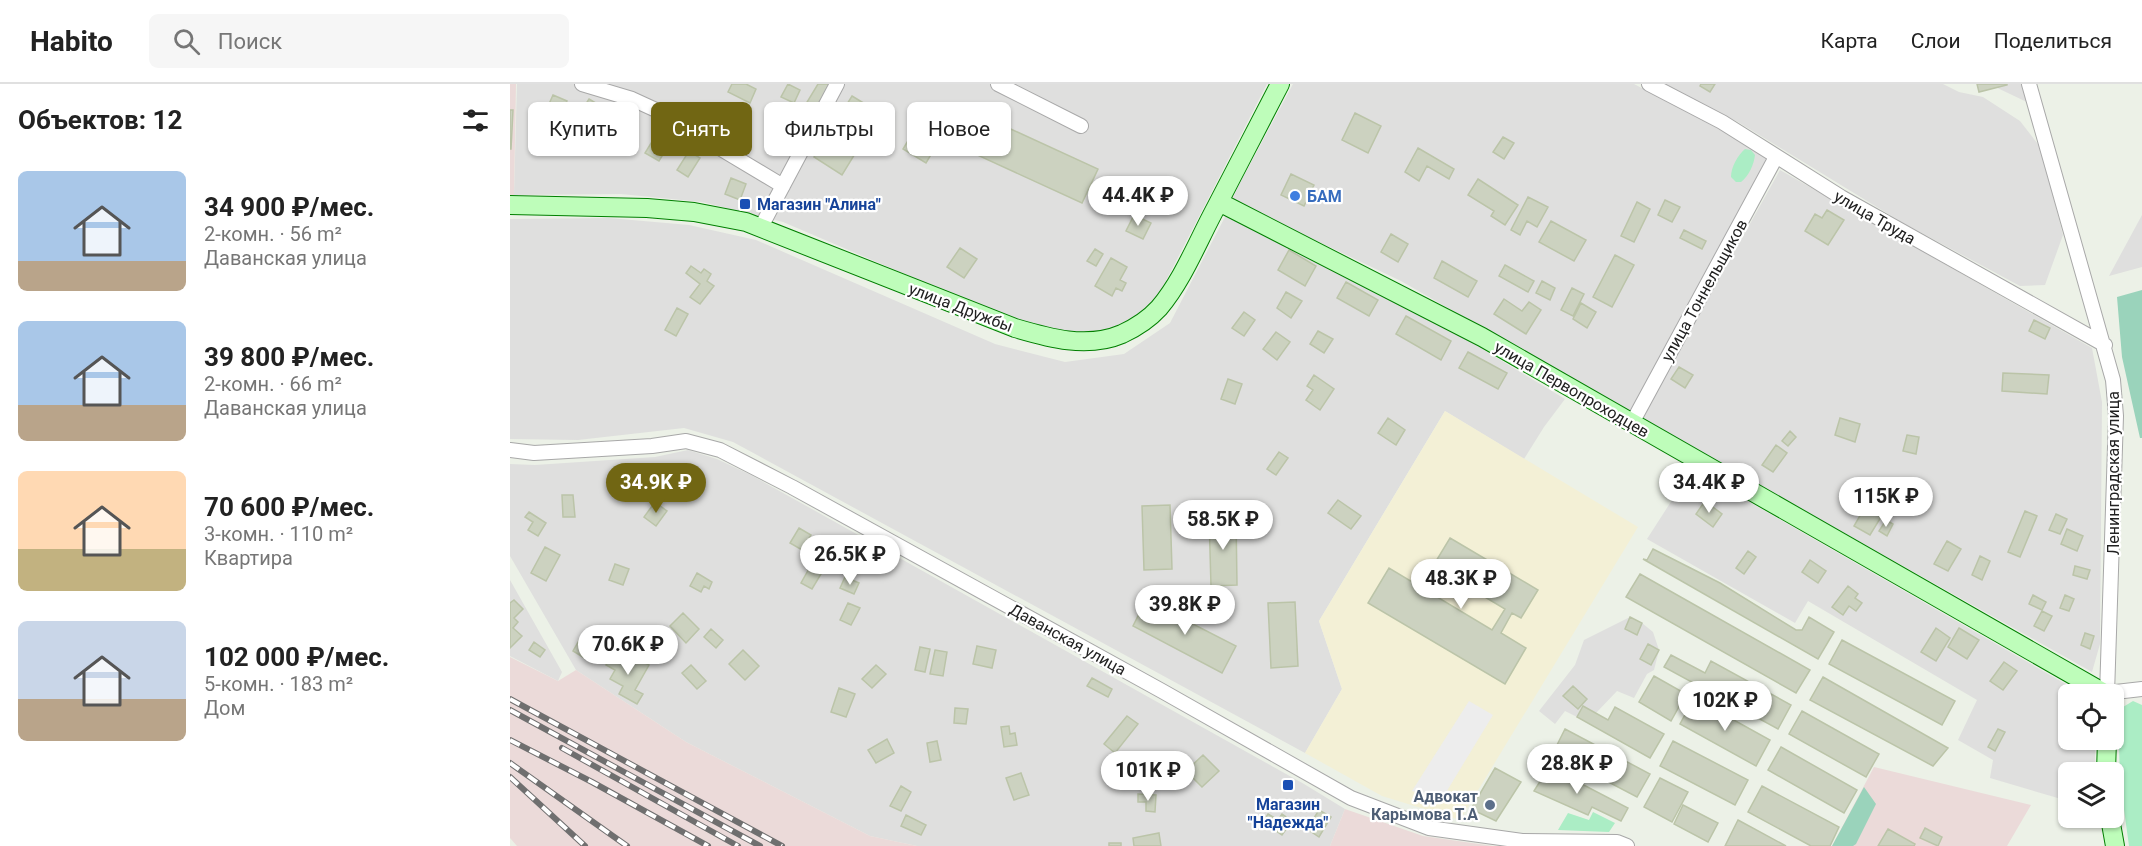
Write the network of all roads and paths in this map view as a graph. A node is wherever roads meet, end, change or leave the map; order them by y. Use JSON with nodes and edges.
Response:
{"nodes":[{"id":1,"x":582,"y":84,"type":"edge"},
{"id":2,"x":837,"y":84,"type":"edge"},
{"id":3,"x":998,"y":84,"type":"edge"},
{"id":4,"x":1280,"y":84,"type":"edge"},
{"id":5,"x":1649,"y":84,"type":"edge"},
{"id":6,"x":2030,"y":84,"type":"edge"},
{"id":7,"x":1081,"y":126,"type":"dead end"},
{"id":8,"x":1776,"y":157,"type":"junction"},
{"id":9,"x":783,"y":186,"type":"junction"},
{"id":10,"x":1219,"y":202,"type":"junction"},
{"id":11,"x":510,"y":205,"type":"edge"},
{"id":12,"x":761,"y":227,"type":"junction"},
{"id":13,"x":2105,"y":345,"type":"junction"},
{"id":14,"x":1632,"y":423,"type":"junction"},
{"id":15,"x":510,"y":450,"type":"edge"},
{"id":16,"x":2089,"y":684,"type":"edge"},
{"id":17,"x":2107,"y":684,"type":"edge"},
{"id":18,"x":2142,"y":689,"type":"edge"},
{"id":19,"x":2124,"y":692,"type":"edge"},
{"id":20,"x":2112,"y":828,"type":"edge"},
{"id":21,"x":1627,"y":846,"type":"edge"},
{"id":22,"x":2115,"y":846,"type":"edge"}],
"edges":[{"from":1,"to":9,"type":"street"},
{"from":2,"to":9,"type":"street"},
{"from":3,"to":7,"type":"street"},
{"from":4,"to":10,"type":"street","name":"улица Дружбы"},
{"from":5,"to":8,"type":"street","name":"улица Труда"},
{"from":6,"to":13,"type":"street","name":"Ленинградская улица"},
{"from":8,"to":13,"type":"street","name":"улица Труда"},
{"from":8,"to":14,"type":"street","name":"улица Тоннельщиков"},
{"from":9,"to":12,"type":"street"},
{"from":10,"to":12,"type":"street","name":"улица Дружбы"},
{"from":10,"to":14,"type":"street","name":"улица Первопроходцев"},
{"from":11,"to":12,"type":"street","name":"улица Дружбы"},
{"from":13,"to":17,"type":"street","name":"Ленинградская улица"},
{"from":14,"to":16,"type":"street","name":"улица Первопроходцев"},
{"from":15,"to":21,"type":"street","name":"Даванская улица"},
{"from":18,"to":19,"type":"street"},
{"from":20,"to":22,"type":"street"}]}
